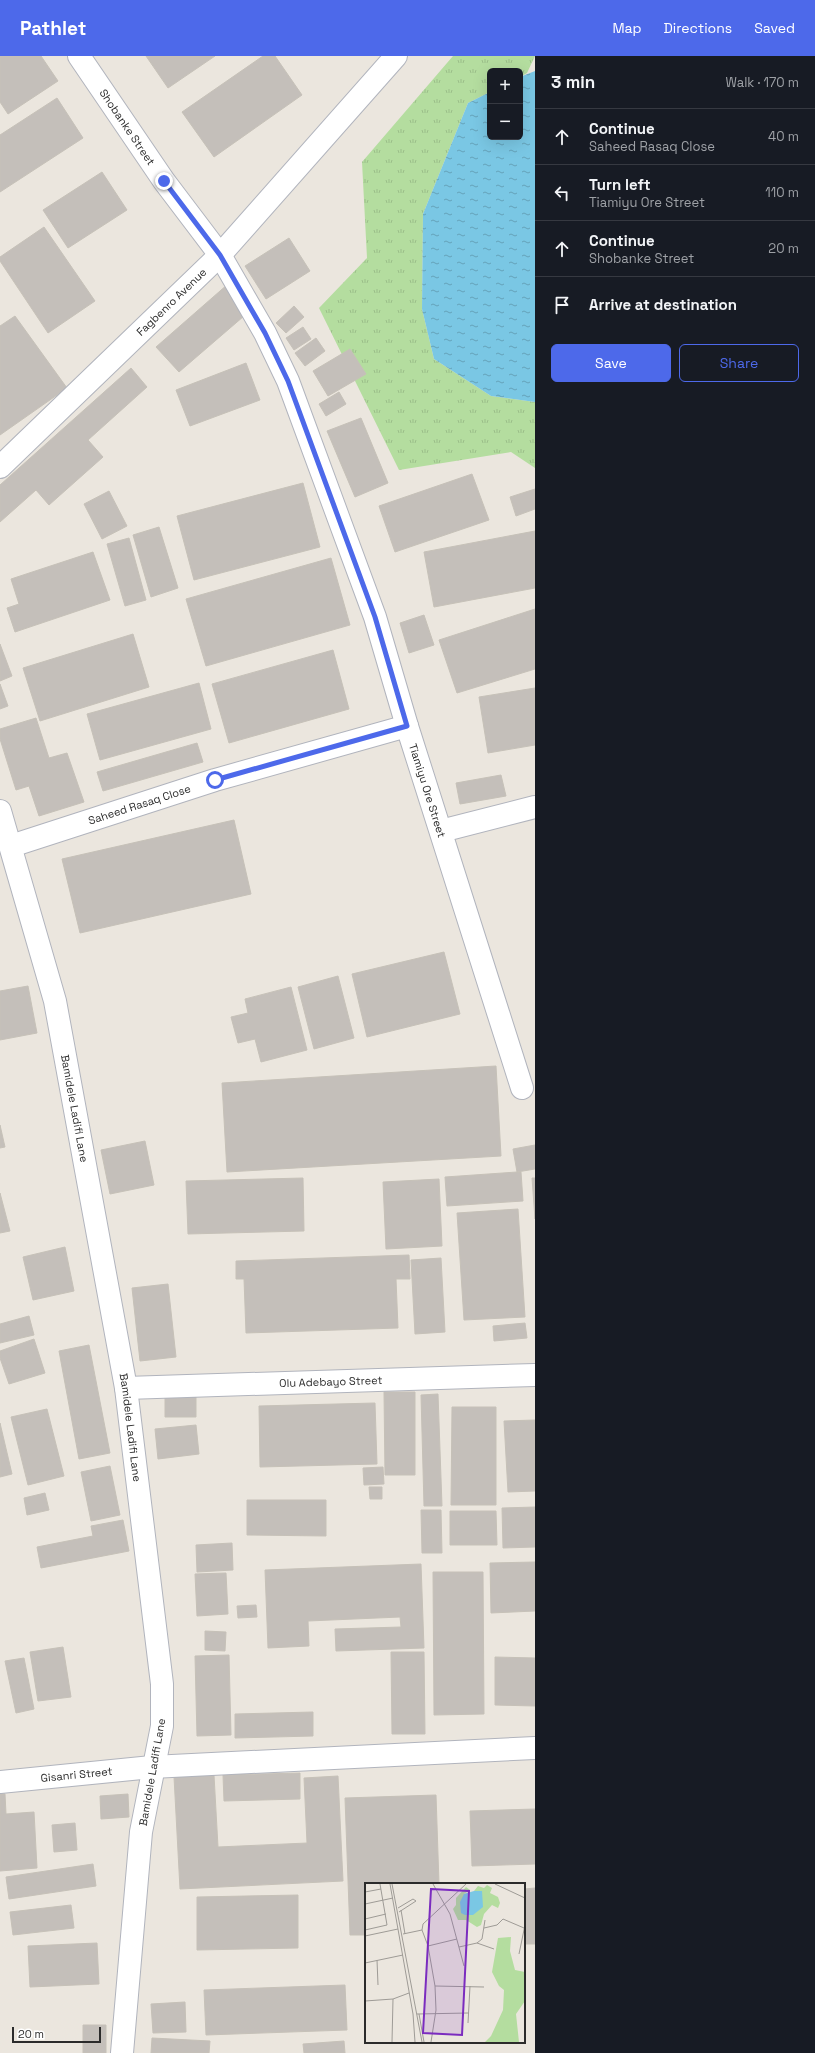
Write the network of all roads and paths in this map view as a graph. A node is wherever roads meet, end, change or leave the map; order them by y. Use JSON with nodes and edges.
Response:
{"nodes":[{"id":1,"x":80,"y":56,"type":"edge"},
{"id":2,"x":396,"y":56,"type":"edge"},
{"id":3,"x":220,"y":255,"type":"junction"},
{"id":4,"x":0,"y":467,"type":"edge"},
{"id":5,"x":407,"y":726,"type":"junction"},
{"id":6,"x":535,"y":807,"type":"edge"},
{"id":7,"x":0,"y":811,"type":"edge"},
{"id":8,"x":441,"y":831,"type":"junction"},
{"id":9,"x":11,"y":846,"type":"junction"},
{"id":10,"x":522,"y":1088,"type":"dead end"},
{"id":11,"x":535,"y":1375,"type":"edge"},
{"id":12,"x":126,"y":1388,"type":"junction"},
{"id":13,"x":535,"y":1748,"type":"edge"},
{"id":14,"x":152,"y":1767,"type":"junction"},
{"id":15,"x":0,"y":1782,"type":"edge"},
{"id":16,"x":122,"y":2053,"type":"edge"}],
"edges":[{"from":1,"to":3,"type":"street","name":"Shobanke Street"},
{"from":2,"to":3,"type":"street","name":"Fagbenro Avenue"},
{"from":3,"to":4,"type":"street","name":"Fagbenro Avenue"},
{"from":3,"to":5,"type":"street","name":"Tiamiyu Ore Street"},
{"from":5,"to":8,"type":"street","name":"Tiamiyu Ore Street"},
{"from":5,"to":9,"type":"street","name":"Saheed Rasaq Close"},
{"from":6,"to":8,"type":"street"},
{"from":7,"to":9,"type":"street","name":"Bamidele Ladifi Lane"},
{"from":8,"to":10,"type":"street","name":"Tiamiyu Ore Street"},
{"from":9,"to":12,"type":"street","name":"Bamidele Ladifi Lane"},
{"from":11,"to":12,"type":"street","name":"Olu Adebayo Street"},
{"from":12,"to":14,"type":"street","name":"Bamidele Ladifi Lane"},
{"from":13,"to":14,"type":"street","name":"Gisanri Street"},
{"from":14,"to":15,"type":"street","name":"Gisanri Street"},
{"from":14,"to":16,"type":"street","name":"Bamidele Ladifi Lane"}]}
